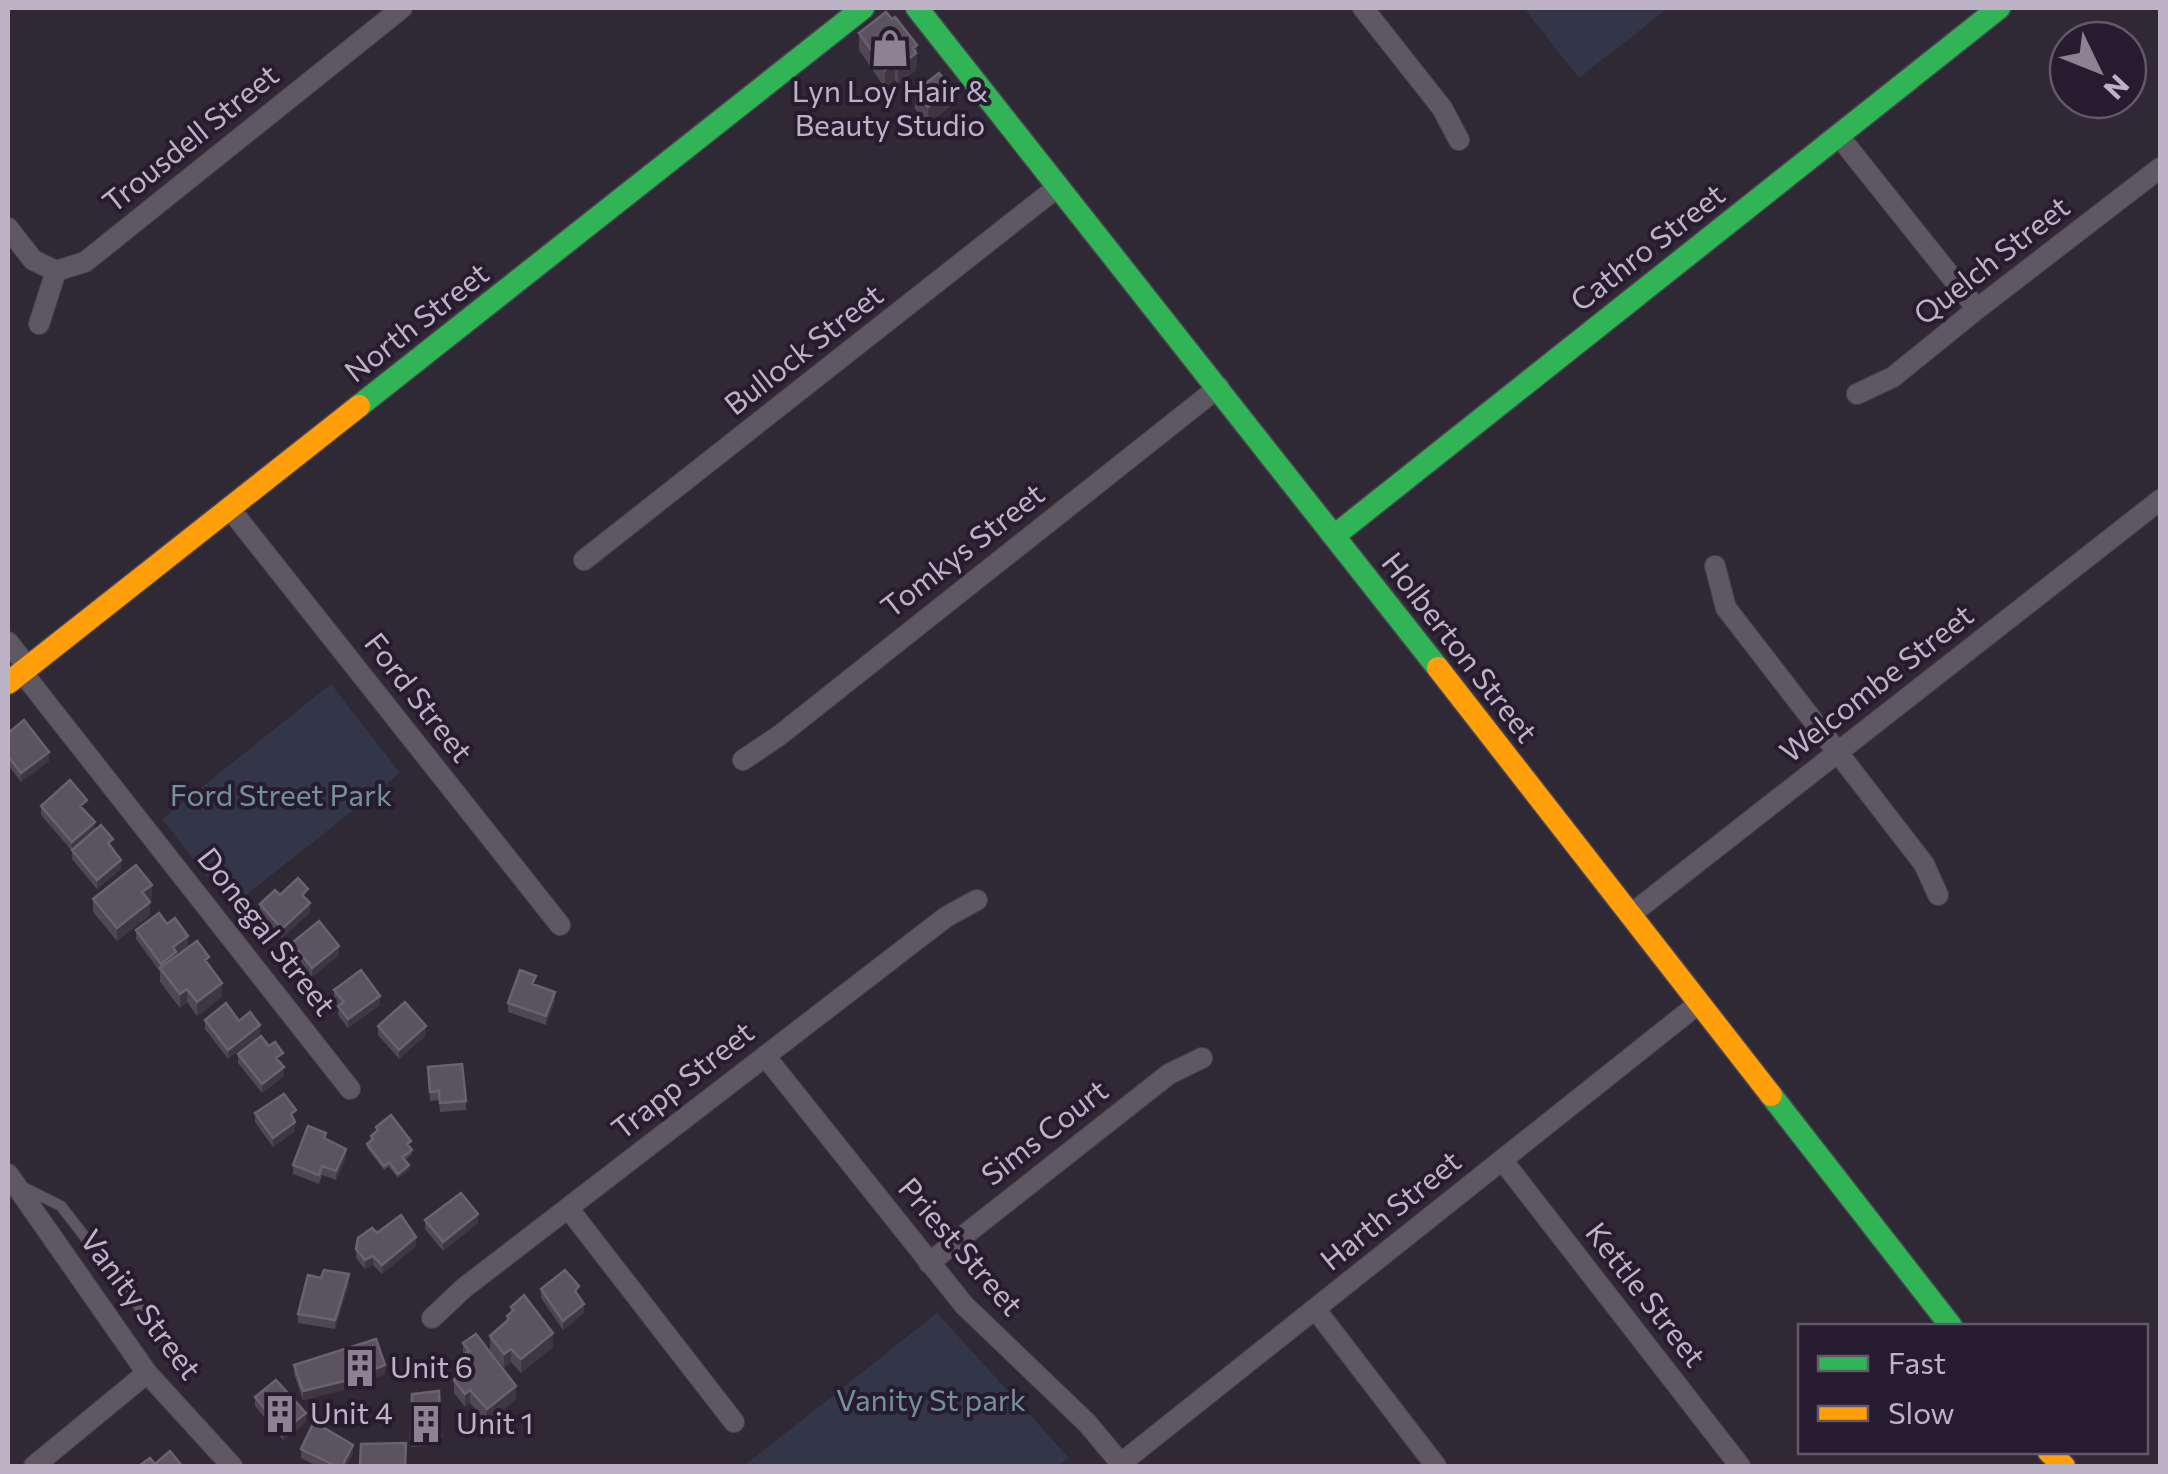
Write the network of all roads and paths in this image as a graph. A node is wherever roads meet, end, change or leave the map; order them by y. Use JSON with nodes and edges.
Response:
{"nodes":[{"id":1,"x":402,"y":8,"type":"edge"},
{"id":2,"x":862,"y":8,"type":"edge"},
{"id":3,"x":898,"y":8,"type":"edge"},
{"id":4,"x":914,"y":8,"type":"edge"},
{"id":5,"x":1363,"y":8,"type":"edge"},
{"id":6,"x":1999,"y":8,"type":"edge"},
{"id":7,"x":1838,"y":135,"type":"junction"},
{"id":8,"x":1459,"y":140,"type":"dead end"},
{"id":9,"x":2160,"y":168,"type":"edge"},
{"id":10,"x":1059,"y":186,"type":"junction"},
{"id":11,"x":8,"y":228,"type":"edge"},
{"id":12,"x":56,"y":272,"type":"junction"},
{"id":13,"x":1977,"y":309,"type":"junction"},
{"id":14,"x":39,"y":324,"type":"dead end"},
{"id":15,"x":1218,"y":388,"type":"junction"},
{"id":16,"x":1857,"y":394,"type":"dead end"},
{"id":17,"x":2160,"y":500,"type":"edge"},
{"id":18,"x":230,"y":509,"type":"junction"},
{"id":19,"x":1334,"y":536,"type":"junction"},
{"id":20,"x":584,"y":560,"type":"dead end"},
{"id":21,"x":1715,"y":566,"type":"dead end"},
{"id":22,"x":8,"y":642,"type":"edge"},
{"id":23,"x":19,"y":674,"type":"edge"},
{"id":24,"x":1838,"y":753,"type":"junction"},
{"id":25,"x":743,"y":760,"type":"dead end"},
{"id":26,"x":1938,"y":895,"type":"dead end"},
{"id":27,"x":977,"y":900,"type":"dead end"},
{"id":28,"x":1630,"y":915,"type":"junction"},
{"id":29,"x":560,"y":925,"type":"dead end"},
{"id":30,"x":1698,"y":1004,"type":"junction"},
{"id":31,"x":765,"y":1056,"type":"junction"},
{"id":32,"x":1202,"y":1058,"type":"dead end"},
{"id":33,"x":350,"y":1089,"type":"dead end"},
{"id":34,"x":1503,"y":1160,"type":"junction"},
{"id":35,"x":10,"y":1178,"type":"edge"},
{"id":36,"x":568,"y":1208,"type":"junction"},
{"id":37,"x":929,"y":1263,"type":"junction"},
{"id":38,"x":1316,"y":1310,"type":"junction"},
{"id":39,"x":432,"y":1318,"type":"dead end"},
{"id":40,"x":1949,"y":1324,"type":"edge"},
{"id":41,"x":188,"y":1370,"type":"dead end"},
{"id":42,"x":148,"y":1372,"type":"junction"},
{"id":43,"x":734,"y":1422,"type":"dead end"},
{"id":44,"x":1121,"y":1465,"type":"edge"},
{"id":45,"x":34,"y":1466,"type":"edge"},
{"id":46,"x":232,"y":1466,"type":"edge"},
{"id":47,"x":1436,"y":1466,"type":"edge"},
{"id":48,"x":1740,"y":1466,"type":"edge"}],
"edges":[{"from":1,"to":12,"type":"street","name":"Trousdell Street"},
{"from":2,"to":18,"type":"street","name":"North Street"},
{"from":3,"to":4,"type":"street"},
{"from":4,"to":10,"type":"street","name":"Holberton Street"},
{"from":5,"to":8,"type":"street"},
{"from":6,"to":7,"type":"street","name":"Cathro Street"},
{"from":7,"to":13,"type":"street"},
{"from":7,"to":19,"type":"street","name":"Cathro Street"},
{"from":9,"to":13,"type":"street","name":"Quelch Street"},
{"from":10,"to":15,"type":"street","name":"Holberton Street"},
{"from":10,"to":20,"type":"street","name":"Bullock Street"},
{"from":11,"to":12,"type":"street"},
{"from":12,"to":14,"type":"street"},
{"from":13,"to":16,"type":"street","name":"Quelch Street"},
{"from":15,"to":19,"type":"street","name":"Holberton Street"},
{"from":15,"to":25,"type":"street","name":"Tomkys Street"},
{"from":17,"to":24,"type":"street","name":"Welcombe Street"},
{"from":18,"to":23,"type":"street","name":"North Street"},
{"from":18,"to":29,"type":"street","name":"Ford Street"},
{"from":19,"to":28,"type":"street","name":"Holberton Street"},
{"from":21,"to":24,"type":"street"},
{"from":22,"to":23,"type":"street","name":"Donegal Street"},
{"from":23,"to":33,"type":"street","name":"Donegal Street"},
{"from":24,"to":26,"type":"street"},
{"from":24,"to":28,"type":"street","name":"Welcombe Street"},
{"from":27,"to":31,"type":"street","name":"Trapp Street"},
{"from":28,"to":30,"type":"street","name":"Holberton Street"},
{"from":30,"to":34,"type":"street","name":"Harth Street"},
{"from":30,"to":40,"type":"street","name":"Holberton Street"},
{"from":31,"to":36,"type":"street","name":"Trapp Street"},
{"from":31,"to":37,"type":"street","name":"Priest Street"},
{"from":32,"to":37,"type":"street","name":"Sims Court"},
{"from":34,"to":38,"type":"street","name":"Harth Street"},
{"from":34,"to":48,"type":"street","name":"Kettle Street"},
{"from":35,"to":41,"type":"lane"},
{"from":35,"to":42,"type":"street","name":"Vanity Street"},
{"from":36,"to":39,"type":"street","name":"Trapp Street"},
{"from":36,"to":43,"type":"street"},
{"from":37,"to":44,"type":"street","name":"Priest Street"},
{"from":38,"to":44,"type":"street","name":"Harth Street"},
{"from":38,"to":47,"type":"street"},
{"from":42,"to":45,"type":"street"},
{"from":42,"to":46,"type":"street","name":"Vanity Street"}]}
